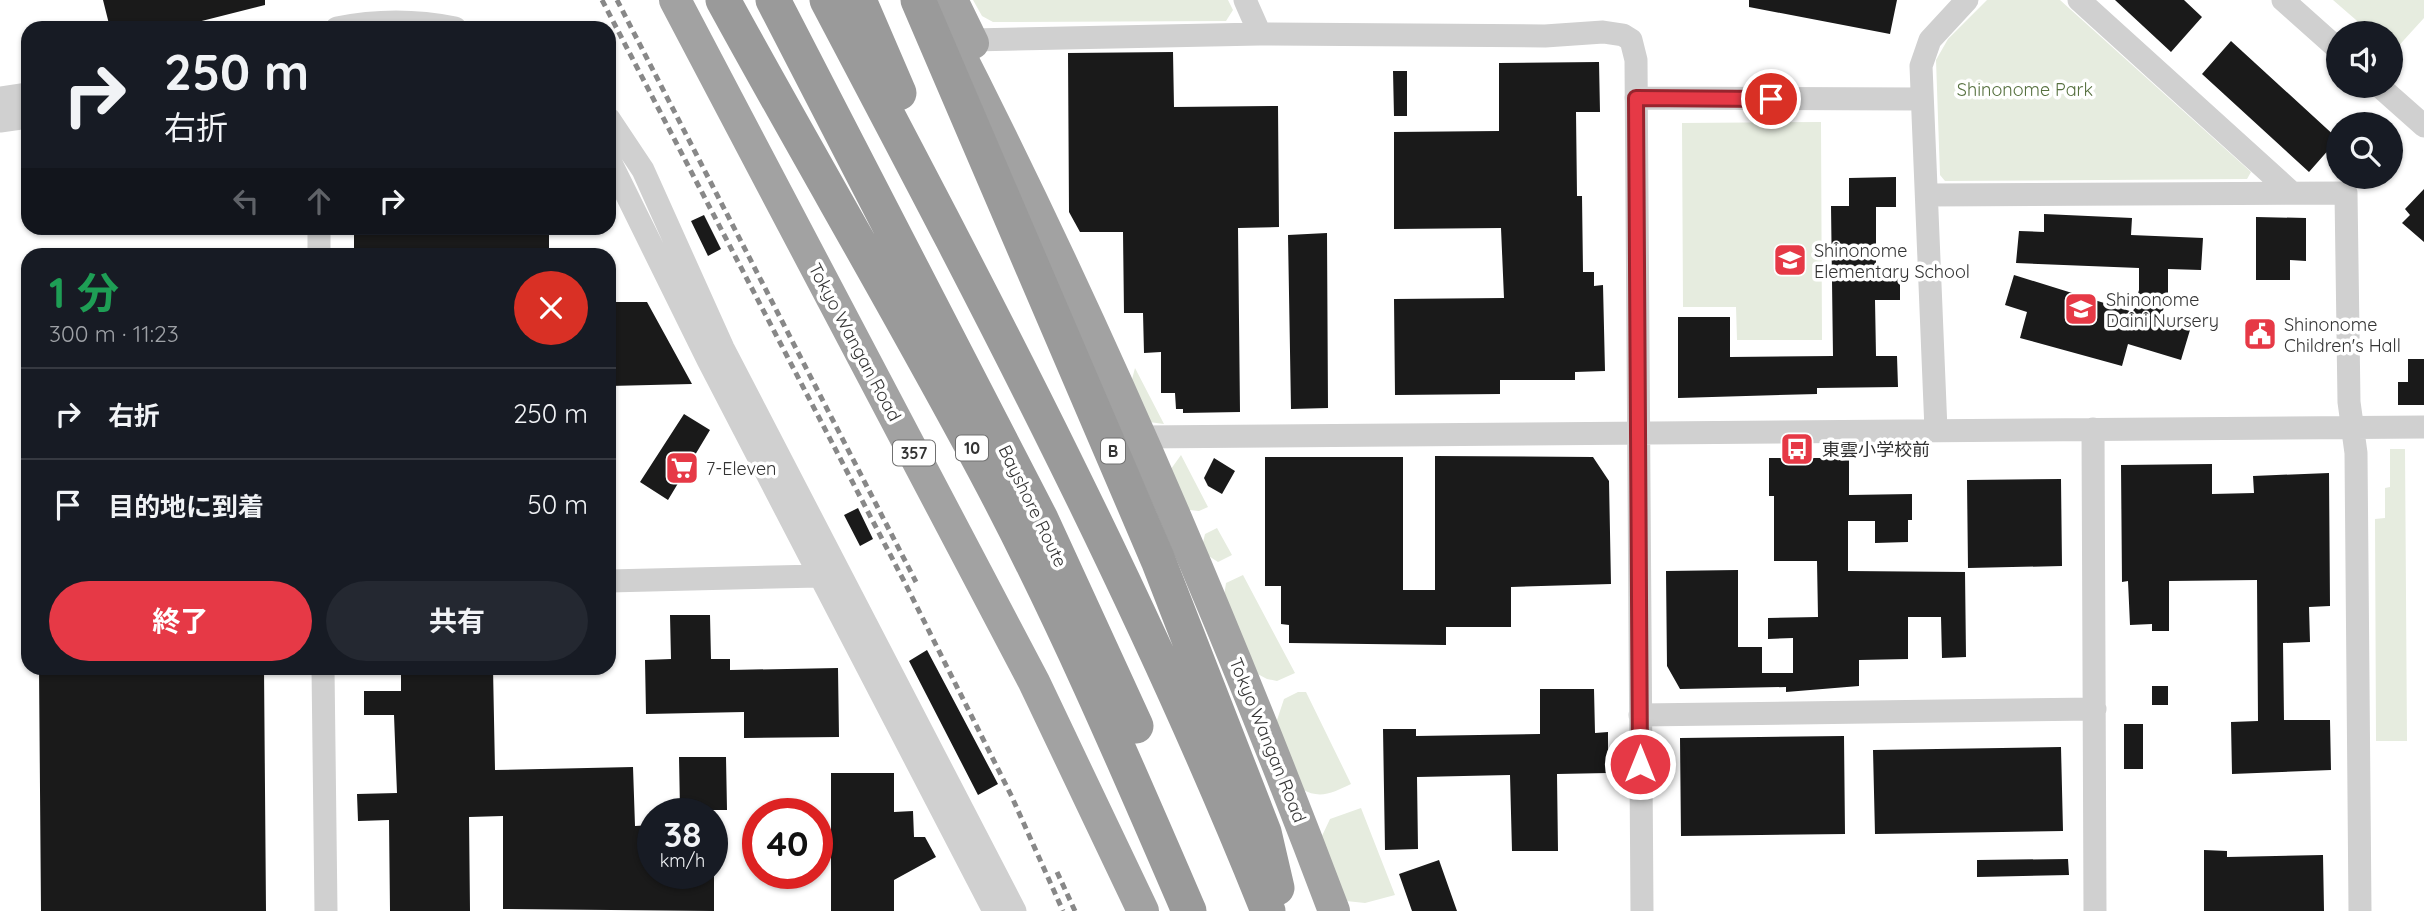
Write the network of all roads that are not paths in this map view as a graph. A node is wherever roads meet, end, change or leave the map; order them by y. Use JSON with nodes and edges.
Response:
{"nodes":[{"id":1,"x":653,"y":0,"type":"edge"},
{"id":2,"x":676,"y":0,"type":"edge"},
{"id":3,"x":723,"y":0,"type":"edge"},
{"id":4,"x":749,"y":0,"type":"edge"},
{"id":5,"x":773,"y":0,"type":"edge"},
{"id":6,"x":827,"y":0,"type":"edge"},
{"id":7,"x":859,"y":0,"type":"edge"},
{"id":8,"x":918,"y":0,"type":"edge"},
{"id":9,"x":932,"y":0,"type":"edge"},
{"id":10,"x":952,"y":0,"type":"edge"},
{"id":11,"x":1245,"y":0,"type":"edge"},
{"id":12,"x":1967,"y":0,"type":"edge"},
{"id":13,"x":2079,"y":0,"type":"edge"},
{"id":14,"x":2283,"y":0,"type":"edge"},
{"id":15,"x":1260,"y":34,"type":"junction"},
{"id":16,"x":2326,"y":38,"type":"edge"},
{"id":17,"x":972,"y":40,"type":"junction"},
{"id":18,"x":21,"y":95,"type":"edge"},
{"id":19,"x":0,"y":98,"type":"edge"},
{"id":20,"x":1636,"y":98,"type":"junction"},
{"id":21,"x":2392,"y":98,"type":"edge"},
{"id":22,"x":1922,"y":99,"type":"junction"},
{"id":23,"x":21,"y":118,"type":"edge"},
{"id":24,"x":0,"y":121,"type":"edge"},
{"id":25,"x":2424,"y":126,"type":"edge"},
{"id":26,"x":616,"y":130,"type":"edge"},
{"id":27,"x":616,"y":173,"type":"edge"},
{"id":28,"x":2292,"y":193,"type":"junction"},
{"id":29,"x":1927,"y":195,"type":"junction"},
{"id":30,"x":1063,"y":266,"type":"junction"},
{"id":31,"x":854,"y":338,"type":"junction"},
{"id":32,"x":2424,"y":427,"type":"edge"},
{"id":33,"x":2351,"y":428,"type":"junction"},
{"id":34,"x":2093,"y":429,"type":"junction"},
{"id":35,"x":1936,"y":430,"type":"junction"},
{"id":36,"x":1637,"y":434,"type":"junction"},
{"id":37,"x":1139,"y":437,"type":"junction"},
{"id":38,"x":1083,"y":501,"type":"junction"},
{"id":39,"x":1041,"y":519,"type":"junction"},
{"id":40,"x":820,"y":576,"type":"junction"},
{"id":41,"x":616,"y":581,"type":"edge"},
{"id":42,"x":323,"y":675,"type":"edge"},
{"id":43,"x":2095,"y":709,"type":"junction"},
{"id":44,"x":1640,"y":715,"type":"junction"},
{"id":45,"x":326,"y":911,"type":"edge"},
{"id":46,"x":994,"y":911,"type":"edge"},
{"id":47,"x":1015,"y":911,"type":"edge"},
{"id":48,"x":1143,"y":911,"type":"edge"},
{"id":49,"x":1189,"y":911,"type":"edge"},
{"id":50,"x":1214,"y":911,"type":"edge"},
{"id":51,"x":1268,"y":911,"type":"edge"},
{"id":52,"x":1281,"y":911,"type":"edge"},
{"id":53,"x":1334,"y":911,"type":"edge"},
{"id":54,"x":1642,"y":911,"type":"edge"},
{"id":55,"x":2095,"y":911,"type":"edge"},
{"id":56,"x":2360,"y":911,"type":"edge"}],
"edges":[{"from":1,"to":31,"type":"highway","number":"357"},
{"from":2,"to":31,"type":"highway","name":"Tokyo Wangan Road","number":"357"},
{"from":3,"to":49,"type":"highway","number":"10"},
{"from":4,"to":39,"type":"highway"},
{"from":5,"to":39,"type":"highway","name":"Bayshore Route"},
{"from":6,"to":38,"type":"highway"},
{"from":7,"to":38,"type":"highway"},
{"from":8,"to":52,"type":"highway","number":"B"},
{"from":9,"to":30,"type":"highway","name":"Tokyo Wangan Road"},
{"from":10,"to":17,"type":"highway"},
{"from":11,"to":15,"type":"street"},
{"from":12,"to":22,"type":"street"},
{"from":13,"to":28,"type":"street"},
{"from":14,"to":16,"type":"street"},
{"from":15,"to":17,"type":"street"},
{"from":15,"to":20,"type":"street"},
{"from":17,"to":30,"type":"highway"},
{"from":18,"to":19,"type":"street"},
{"from":20,"to":22,"type":"street"},
{"from":20,"to":36,"type":"street"},
{"from":21,"to":25,"type":"street"},
{"from":22,"to":29,"type":"street"},
{"from":23,"to":24,"type":"street"},
{"from":26,"to":47,"type":"street"},
{"from":27,"to":40,"type":"street"},
{"from":28,"to":29,"type":"street"},
{"from":28,"to":33,"type":"street"},
{"from":29,"to":35,"type":"street"},
{"from":30,"to":37,"type":"highway","name":"Tokyo Wangan Road"},
{"from":31,"to":48,"type":"highway","name":"Tokyo Wangan Road","number":"357"},
{"from":32,"to":33,"type":"street"},
{"from":33,"to":34,"type":"street"},
{"from":33,"to":56,"type":"street"},
{"from":34,"to":35,"type":"street"},
{"from":34,"to":43,"type":"street"},
{"from":35,"to":36,"type":"street"},
{"from":36,"to":37,"type":"street"},
{"from":36,"to":44,"type":"street"},
{"from":37,"to":53,"type":"highway","name":"Tokyo Wangan Road"},
{"from":38,"to":51,"type":"highway"},
{"from":39,"to":50,"type":"highway","name":"Bayshore Route"},
{"from":40,"to":41,"type":"street"},
{"from":40,"to":46,"type":"street"},
{"from":42,"to":45,"type":"street"},
{"from":43,"to":44,"type":"street"},
{"from":43,"to":55,"type":"street"},
{"from":44,"to":54,"type":"street"}]}
